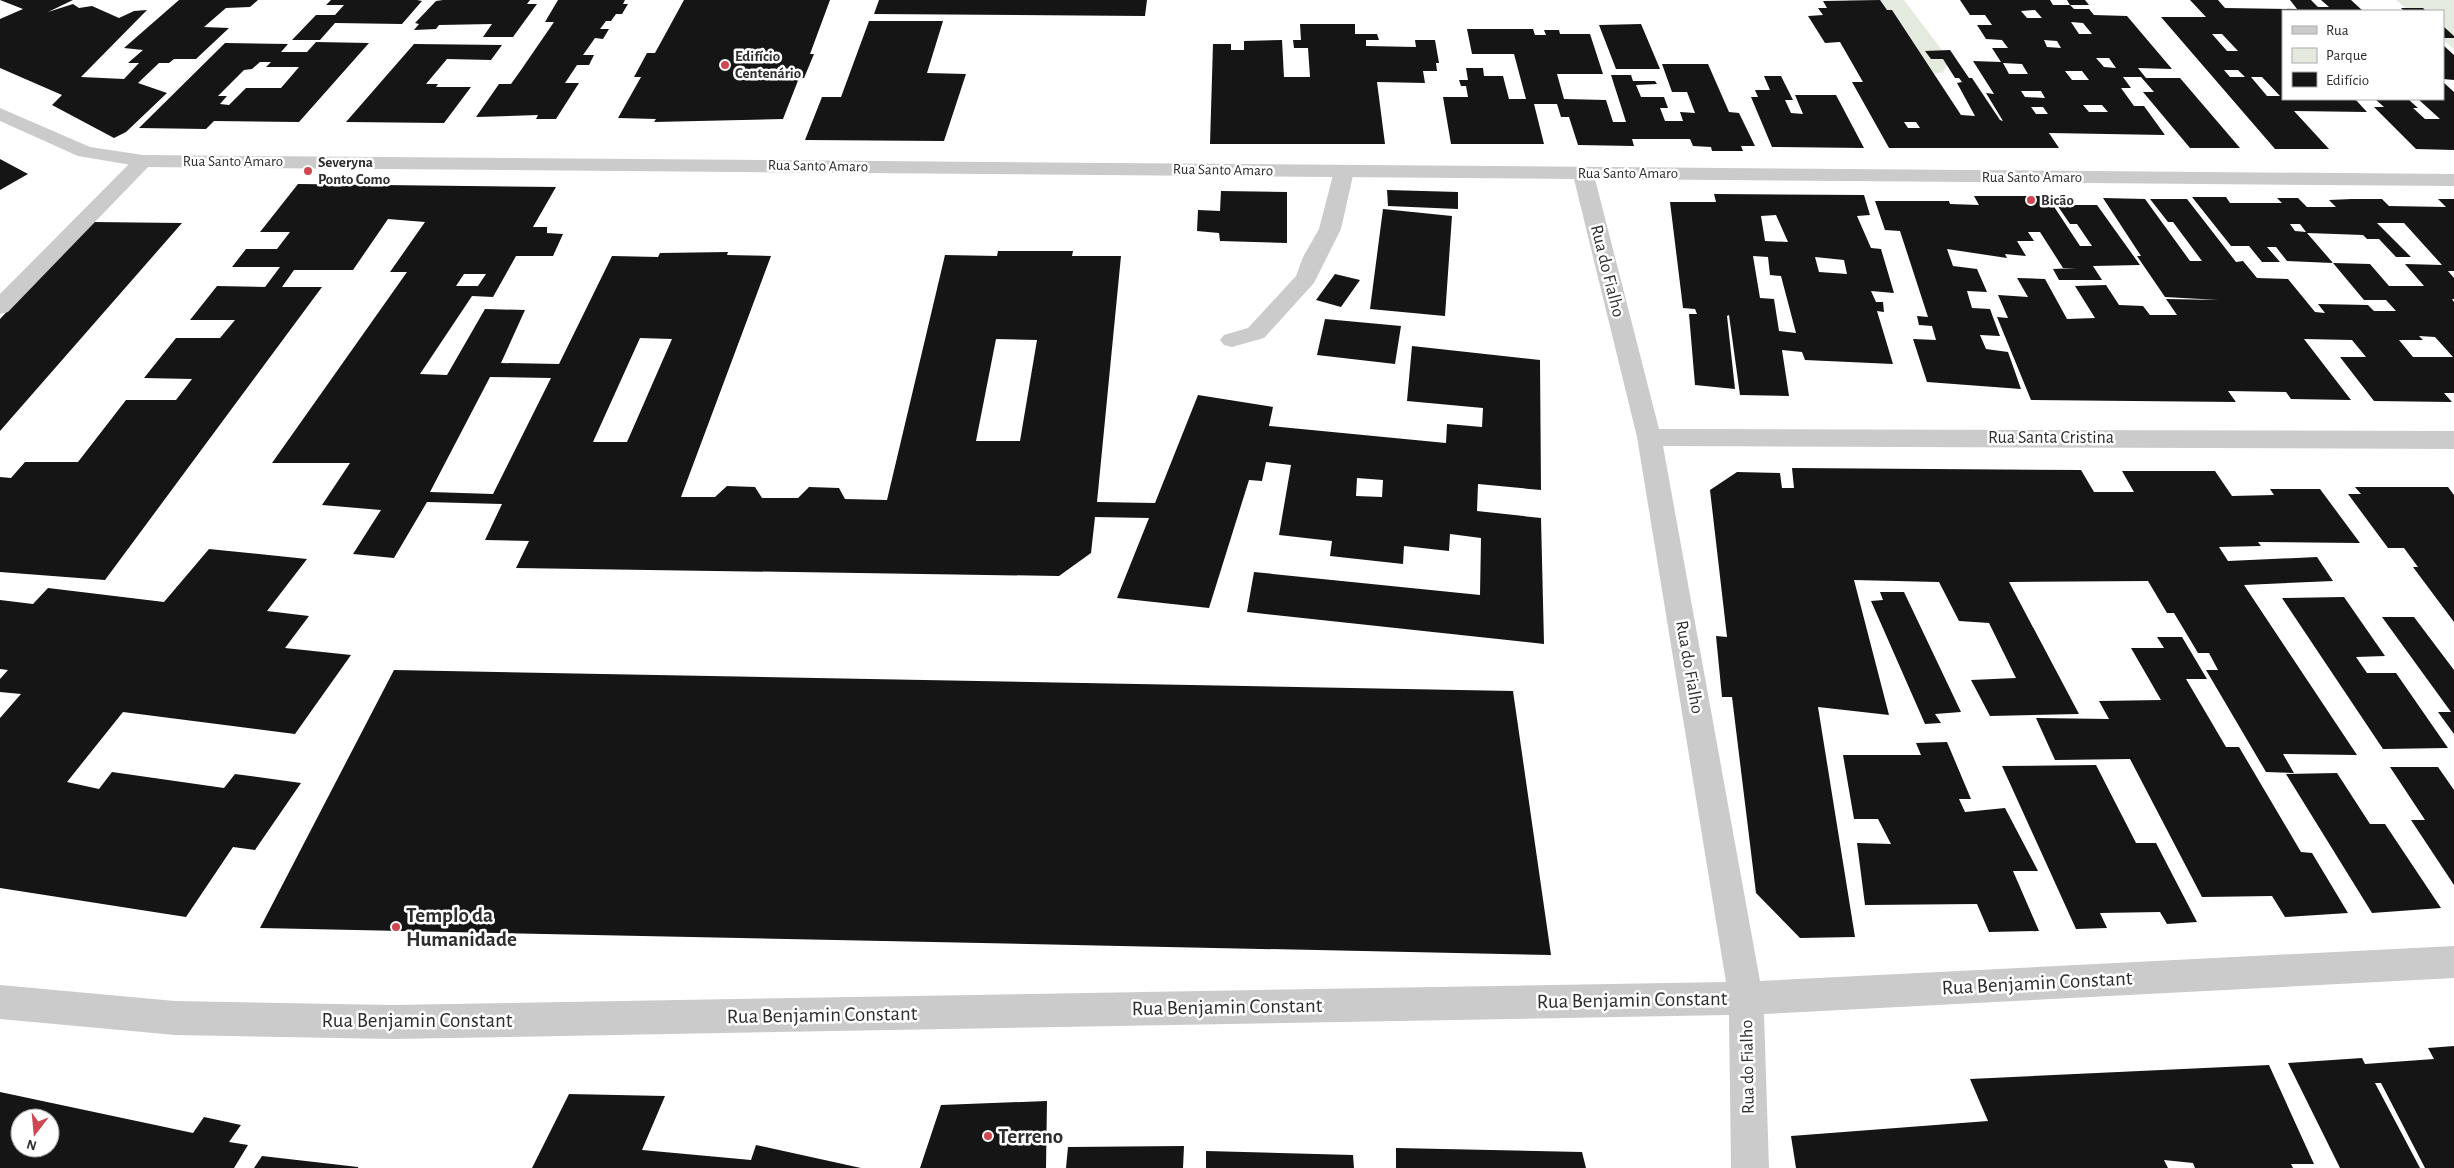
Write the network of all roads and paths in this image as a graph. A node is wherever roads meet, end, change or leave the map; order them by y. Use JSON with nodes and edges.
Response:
{"nodes":[{"id":1,"x":0,"y":114,"type":"edge"},
{"id":2,"x":143,"y":161,"type":"junction"},
{"id":3,"x":1344,"y":171,"type":"junction"},
{"id":4,"x":1583,"y":173,"type":"junction"},
{"id":5,"x":2454,"y":180,"type":"edge"},
{"id":6,"x":0,"y":306,"type":"edge"},
{"id":7,"x":1232,"y":340,"type":"dead end"},
{"id":8,"x":1649,"y":437,"type":"junction"},
{"id":9,"x":2454,"y":440,"type":"edge"},
{"id":10,"x":2454,"y":962,"type":"edge"},
{"id":11,"x":1746,"y":998,"type":"junction"},
{"id":12,"x":0,"y":1002,"type":"edge"},
{"id":13,"x":1750,"y":1168,"type":"edge"}],
"edges":[{"from":1,"to":2,"type":"street","name":"Rua Santo Amaro"},
{"from":2,"to":3,"type":"street","name":"Rua Santo Amaro"},
{"from":2,"to":6,"type":"street"},
{"from":3,"to":4,"type":"street","name":"Rua Santo Amaro"},
{"from":3,"to":7,"type":"street"},
{"from":4,"to":5,"type":"street","name":"Rua Santo Amaro"},
{"from":4,"to":8,"type":"street","name":"Rua do Fialho"},
{"from":8,"to":9,"type":"street","name":"Rua Santa Cristina"},
{"from":8,"to":11,"type":"street","name":"Rua do Fialho"},
{"from":10,"to":11,"type":"street","name":"Rua Benjamin Constant"},
{"from":11,"to":12,"type":"street","name":"Rua Benjamin Constant"},
{"from":11,"to":13,"type":"street","name":"Rua do Fialho"}]}
